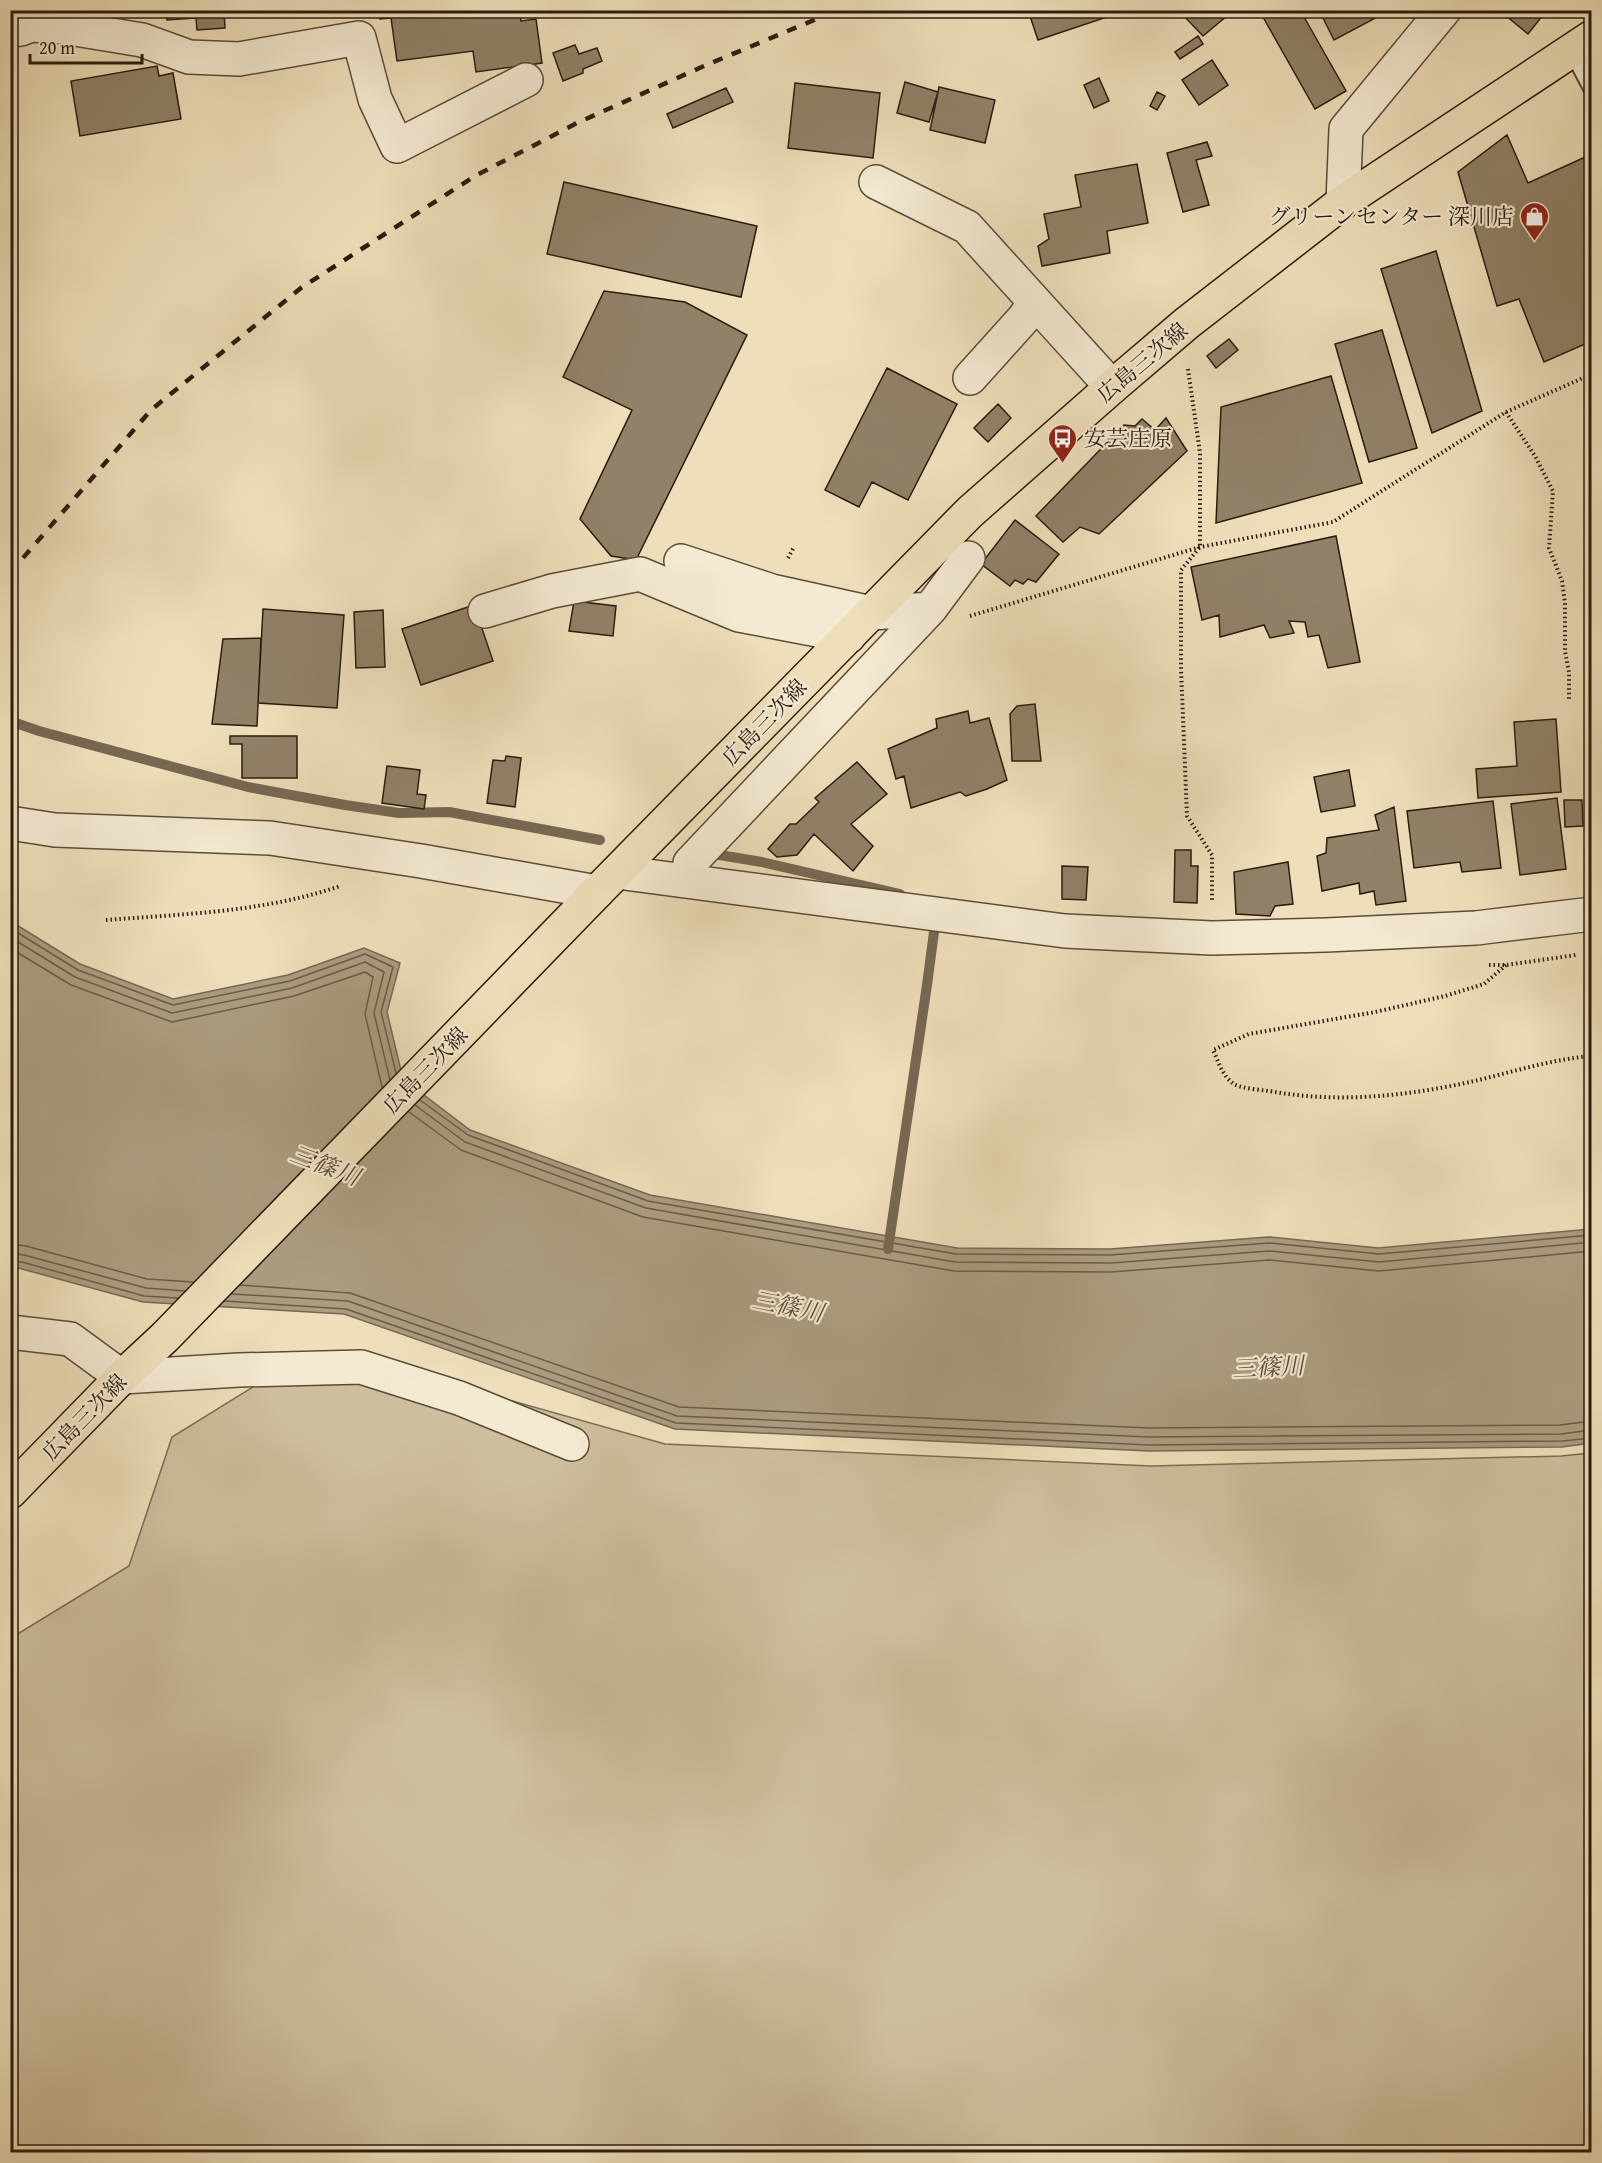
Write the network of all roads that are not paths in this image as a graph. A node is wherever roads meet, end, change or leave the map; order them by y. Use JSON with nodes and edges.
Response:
{"nodes":[{"id":1,"x":1444,"y":10,"type":"edge"},
{"id":2,"x":10,"y":30,"type":"edge"},
{"id":3,"x":1582,"y":43,"type":"edge"},
{"id":4,"x":526,"y":80,"type":"dead end"},
{"id":5,"x":1592,"y":88,"type":"edge"},
{"id":6,"x":876,"y":182,"type":"dead end"},
{"id":7,"x":1343,"y":202,"type":"junction"},
{"id":8,"x":1035,"y":302,"type":"junction"},
{"id":9,"x":970,"y":378,"type":"dead end"},
{"id":10,"x":1112,"y":387,"type":"junction"},
{"id":11,"x":968,"y":558,"type":"dead end"},
{"id":12,"x":681,"y":561,"type":"dead end"},
{"id":13,"x":930,"y":609,"type":"junction"},
{"id":14,"x":485,"y":611,"type":"dead end"},
{"id":15,"x":872,"y":613,"type":"junction"},
{"id":16,"x":849,"y":636,"type":"junction"},
{"id":17,"x":10,"y":823,"type":"edge"},
{"id":18,"x":690,"y":863,"type":"dead end"},
{"id":19,"x":607,"y":882,"type":"junction"},
{"id":20,"x":1592,"y":914,"type":"edge"},
{"id":21,"x":10,"y":1332,"type":"edge"},
{"id":22,"x":122,"y":1377,"type":"junction"},
{"id":23,"x":572,"y":1444,"type":"dead end"},
{"id":24,"x":10,"y":1492,"type":"edge"}],
"edges":[{"from":1,"to":7,"type":"street"},
{"from":2,"to":4,"type":"street"},
{"from":3,"to":5,"type":"lane"},
{"from":3,"to":7,"type":"main road","name":"広島三次線"},
{"from":6,"to":8,"type":"street"},
{"from":7,"to":10,"type":"main road","name":"広島三次線"},
{"from":8,"to":9,"type":"street"},
{"from":8,"to":10,"type":"street"},
{"from":10,"to":15,"type":"main road","name":"広島三次線"},
{"from":11,"to":13,"type":"street"},
{"from":12,"to":15,"type":"street"},
{"from":13,"to":15,"type":"street"},
{"from":13,"to":18,"type":"street"},
{"from":14,"to":16,"type":"street"},
{"from":15,"to":16,"type":"main road","name":"広島三次線"},
{"from":16,"to":19,"type":"main road","name":"広島三次線"},
{"from":17,"to":19,"type":"street"},
{"from":19,"to":20,"type":"street"},
{"from":19,"to":22,"type":"main road","name":"広島三次線"},
{"from":21,"to":22,"type":"street"},
{"from":22,"to":23,"type":"street"},
{"from":22,"to":24,"type":"main road","name":"広島三次線"}]}
